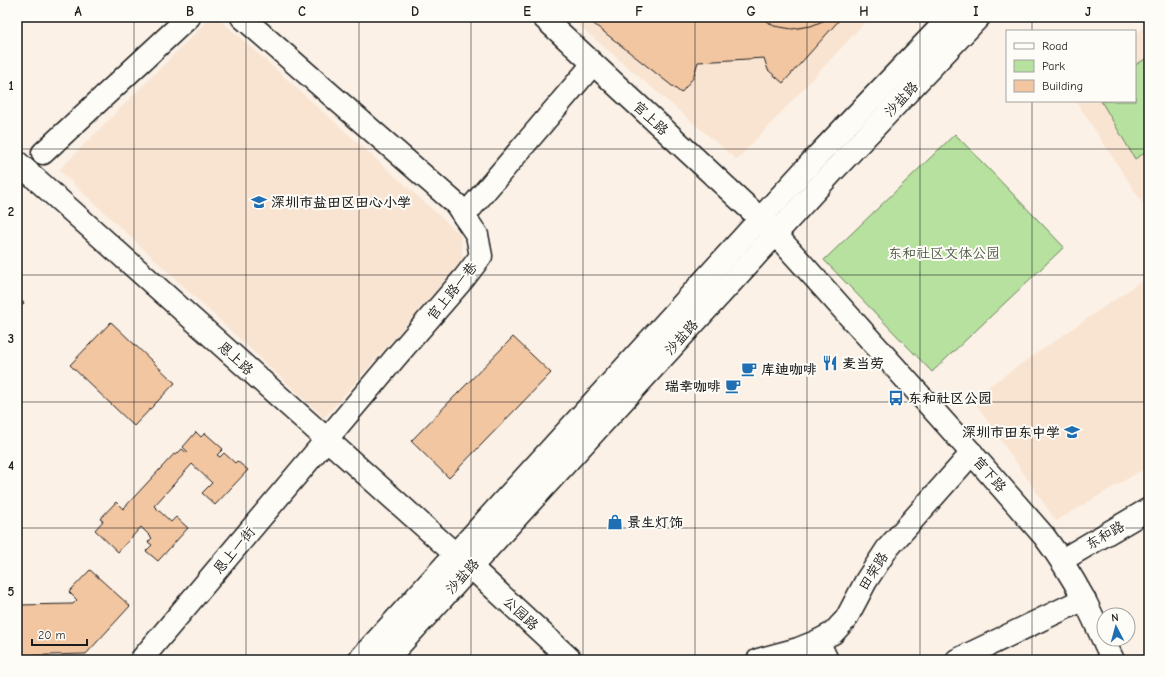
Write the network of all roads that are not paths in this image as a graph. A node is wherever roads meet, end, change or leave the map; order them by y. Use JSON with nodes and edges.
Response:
{"nodes":[{"id":1,"x":189,"y":17,"type":"edge"},
{"id":2,"x":242,"y":17,"type":"edge"},
{"id":3,"x":543,"y":17,"type":"edge"},
{"id":4,"x":950,"y":17,"type":"edge"},
{"id":5,"x":979,"y":17,"type":"edge"},
{"id":6,"x":593,"y":64,"type":"junction"},
{"id":7,"x":43,"y":153,"type":"dead end"},
{"id":8,"x":17,"y":162,"type":"edge"},
{"id":9,"x":464,"y":216,"type":"junction"},
{"id":10,"x":761,"y":218,"type":"junction"},
{"id":11,"x":776,"y":234,"type":"junction"},
{"id":12,"x":327,"y":440,"type":"junction"},
{"id":13,"x":972,"y":453,"type":"junction"},
{"id":14,"x":1149,"y":509,"type":"edge"},
{"id":15,"x":1062,"y":560,"type":"junction"},
{"id":16,"x":463,"y":561,"type":"junction"},
{"id":17,"x":1084,"y":599,"type":"junction"},
{"id":18,"x":822,"y":650,"type":"edge"},
{"id":19,"x":141,"y":660,"type":"edge"},
{"id":20,"x":359,"y":660,"type":"edge"},
{"id":21,"x":386,"y":660,"type":"edge"},
{"id":22,"x":571,"y":660,"type":"edge"},
{"id":23,"x":758,"y":660,"type":"edge"},
{"id":24,"x":957,"y":660,"type":"edge"},
{"id":25,"x":1113,"y":660,"type":"edge"}],
"edges":[{"from":1,"to":7,"type":"street"},
{"from":2,"to":9,"type":"street"},
{"from":3,"to":6,"type":"street","name":"官上路"},
{"from":4,"to":10,"type":"street","name":"沙盐路"},
{"from":5,"to":11,"type":"street","name":"沙盐路"},
{"from":6,"to":9,"type":"street"},
{"from":6,"to":10,"type":"street","name":"官上路"},
{"from":8,"to":12,"type":"street","name":"恩上路"},
{"from":9,"to":12,"type":"street","name":"官上路一巷"},
{"from":10,"to":11,"type":"street","name":"官下路"},
{"from":10,"to":16,"type":"street","name":"沙盐路"},
{"from":11,"to":13,"type":"street","name":"官下路"},
{"from":11,"to":16,"type":"street","name":"沙盐路"},
{"from":12,"to":16,"type":"street","name":"恩上路"},
{"from":12,"to":19,"type":"street","name":"恩上一街"},
{"from":13,"to":15,"type":"street","name":"官下路"},
{"from":13,"to":18,"type":"street","name":"田荣路"},
{"from":14,"to":15,"type":"street","name":"东和路"},
{"from":15,"to":17,"type":"street","name":"官下路"},
{"from":16,"to":20,"type":"street","name":"沙盐路"},
{"from":16,"to":21,"type":"street","name":"沙盐路"},
{"from":16,"to":22,"type":"street","name":"公园路"},
{"from":17,"to":24,"type":"street"},
{"from":17,"to":25,"type":"street","name":"官下路"},
{"from":18,"to":23,"type":"street","name":"田荣路"}]}
